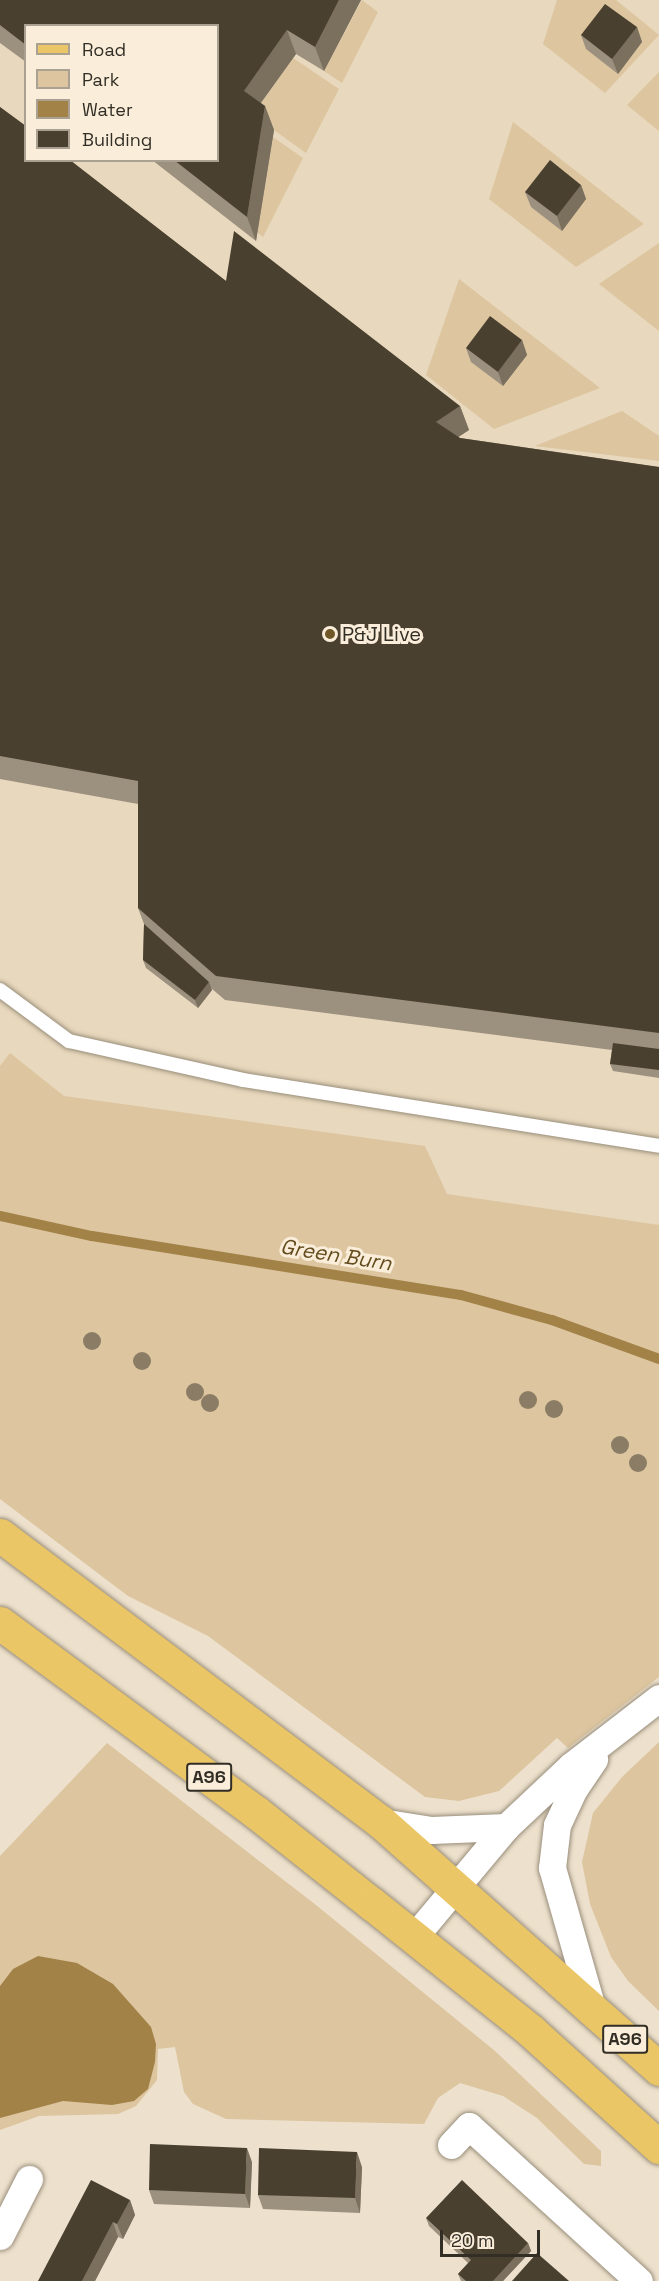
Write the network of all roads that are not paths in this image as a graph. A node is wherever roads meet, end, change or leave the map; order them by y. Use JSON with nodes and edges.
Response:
{"nodes":[{"id":1,"x":0,"y":990,"type":"edge"},
{"id":2,"x":659,"y":1146,"type":"edge"},
{"id":3,"x":0,"y":1535,"type":"edge"},
{"id":4,"x":0,"y":1623,"type":"edge"},
{"id":5,"x":659,"y":1698,"type":"edge"},
{"id":6,"x":612,"y":1733,"type":"junction"},
{"id":7,"x":381,"y":1822,"type":"junction"},
{"id":8,"x":506,"y":1827,"type":"junction"},
{"id":9,"x":455,"y":1887,"type":"junction"},
{"id":10,"x":414,"y":1937,"type":"junction"},
{"id":11,"x":592,"y":2008,"type":"junction"},
{"id":12,"x":659,"y":2069,"type":"edge"},
{"id":13,"x":451,"y":2145,"type":"dead end"},
{"id":14,"x":659,"y":2147,"type":"edge"},
{"id":15,"x":29,"y":2179,"type":"dead end"},
{"id":16,"x":0,"y":2234,"type":"edge"},
{"id":17,"x":639,"y":2281,"type":"edge"}],
"edges":[{"from":1,"to":2,"type":"lane"},
{"from":3,"to":7,"type":"main road","number":"A96"},
{"from":4,"to":10,"type":"main road","number":"A96"},
{"from":5,"to":6,"type":"street"},
{"from":6,"to":8,"type":"street"},
{"from":6,"to":11,"type":"street"},
{"from":7,"to":8,"type":"street"},
{"from":7,"to":9,"type":"main road","number":"A96"},
{"from":8,"to":9,"type":"street"},
{"from":9,"to":10,"type":"street"},
{"from":9,"to":11,"type":"main road","number":"A96"},
{"from":10,"to":14,"type":"main road","number":"A96"},
{"from":11,"to":12,"type":"main road","number":"A96"},
{"from":13,"to":17,"type":"street"},
{"from":15,"to":16,"type":"street"}]}
